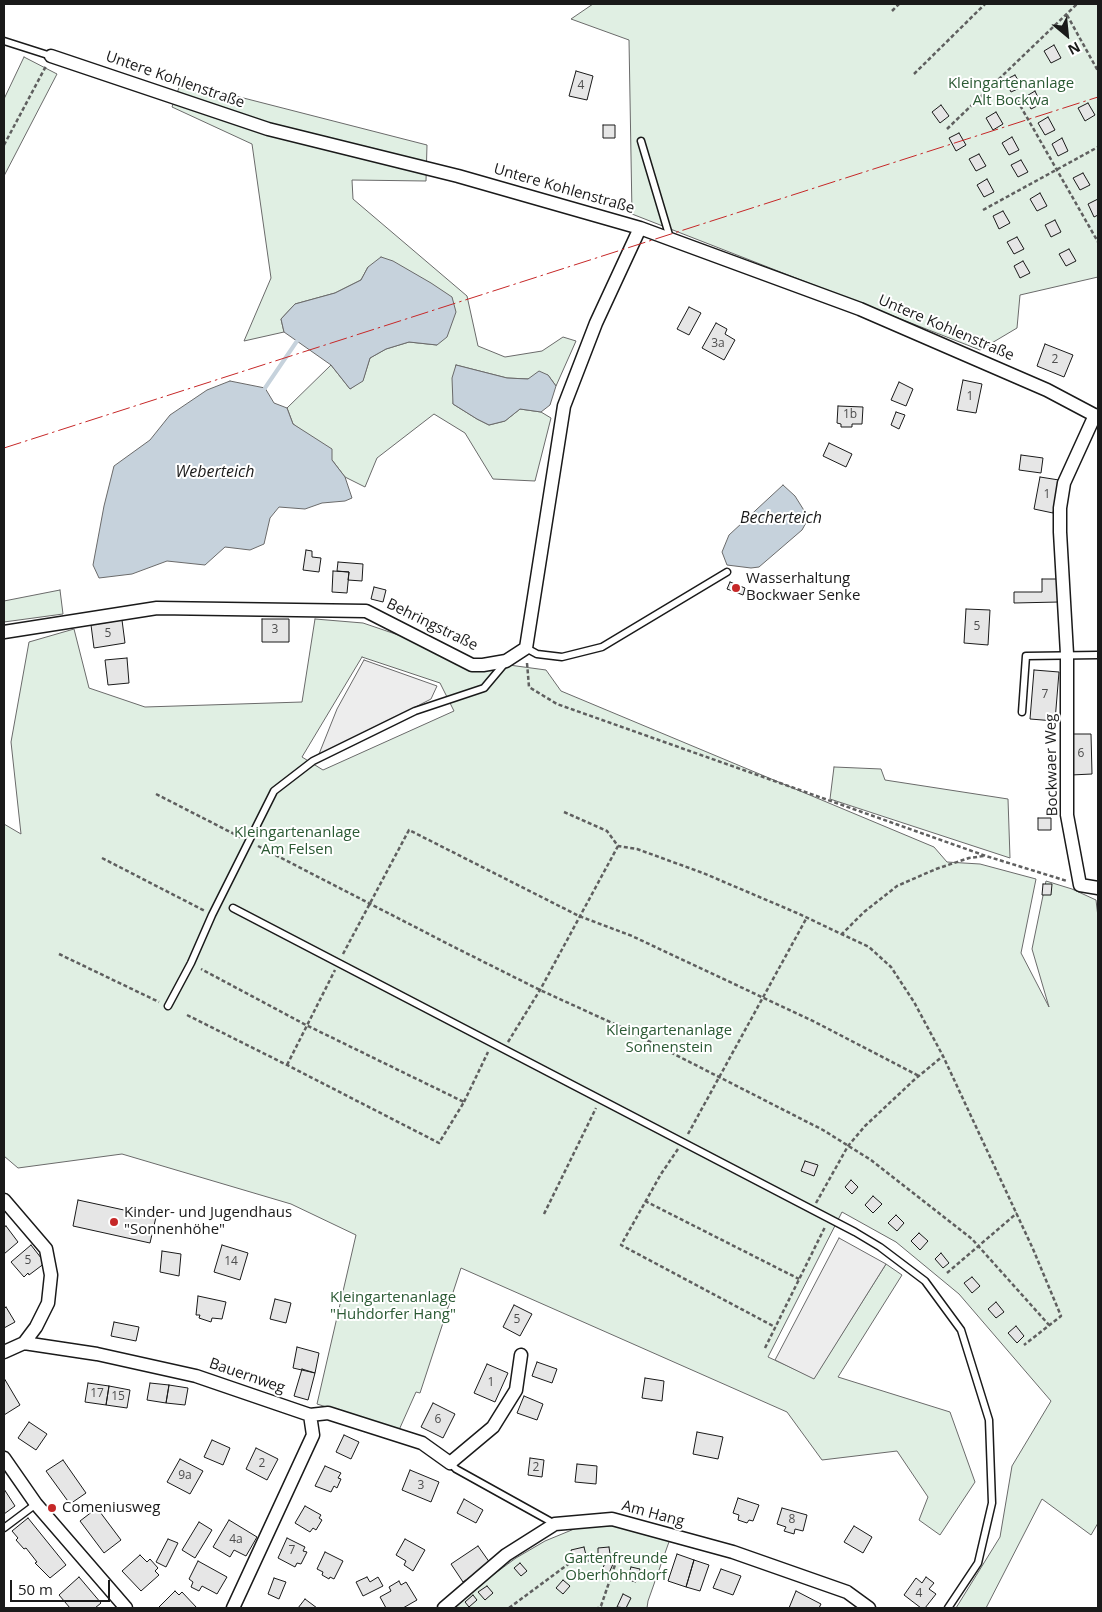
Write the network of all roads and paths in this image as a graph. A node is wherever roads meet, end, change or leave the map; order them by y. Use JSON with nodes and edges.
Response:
{"nodes":[{"id":1,"x":899,"y":4,"type":"edge"},
{"id":2,"x":985,"y":4,"type":"edge"},
{"id":3,"x":1077,"y":4,"type":"edge"},
{"id":4,"x":892,"y":11,"type":"dead end"},
{"id":5,"x":1067,"y":14,"type":"junction"},
{"id":6,"x":4,"y":41,"type":"edge"},
{"id":7,"x":51,"y":56,"type":"junction"},
{"id":8,"x":1098,"y":71,"type":"edge"},
{"id":9,"x":914,"y":74,"type":"dead end"},
{"id":10,"x":1017,"y":100,"type":"dead end"},
{"id":11,"x":947,"y":130,"type":"dead end"},
{"id":12,"x":641,"y":141,"type":"dead end"},
{"id":13,"x":4,"y":145,"type":"edge"},
{"id":14,"x":1098,"y":147,"type":"edge"},
{"id":15,"x":1057,"y":170,"type":"junction"},
{"id":16,"x":983,"y":210,"type":"dead end"},
{"id":17,"x":640,"y":228,"type":"junction"},
{"id":18,"x":671,"y":239,"type":"junction"},
{"id":19,"x":1098,"y":242,"type":"edge"},
{"id":20,"x":1097,"y":416,"type":"edge"},
{"id":21,"x":727,"y":572,"type":"dead end"},
{"id":22,"x":4,"y":632,"type":"edge"},
{"id":23,"x":526,"y":648,"type":"junction"},
{"id":24,"x":1068,"y":654,"type":"junction"},
{"id":25,"x":1098,"y":655,"type":"edge"},
{"id":26,"x":506,"y":661,"type":"junction"},
{"id":27,"x":1022,"y":712,"type":"dead end"},
{"id":28,"x":156,"y":794,"type":"dead end"},
{"id":29,"x":564,"y":812,"type":"dead end"},
{"id":30,"x":249,"y":841,"type":"junction"},
{"id":31,"x":618,"y":846,"type":"junction"},
{"id":32,"x":986,"y":856,"type":"junction"},
{"id":33,"x":102,"y":858,"type":"dead end"},
{"id":34,"x":1080,"y":885,"type":"junction"},
{"id":35,"x":1098,"y":888,"type":"edge"},
{"id":36,"x":370,"y":903,"type":"junction"},
{"id":37,"x":233,"y":908,"type":"dead end"},
{"id":38,"x":212,"y":916,"type":"junction"},
{"id":39,"x":579,"y":916,"type":"junction"},
{"id":40,"x":806,"y":919,"type":"junction"},
{"id":41,"x":841,"y":935,"type":"junction"},
{"id":42,"x":59,"y":954,"type":"dead end"},
{"id":43,"x":339,"y":963,"type":"junction"},
{"id":44,"x":201,"y":969,"type":"dead end"},
{"id":45,"x":540,"y":990,"type":"junction"},
{"id":46,"x":763,"y":998,"type":"junction"},
{"id":47,"x":168,"y":1006,"type":"joint"},
{"id":48,"x":186,"y":1016,"type":"dead end"},
{"id":49,"x":306,"y":1025,"type":"junction"},
{"id":50,"x":493,"y":1043,"type":"junction"},
{"id":51,"x":503,"y":1049,"type":"junction"},
{"id":52,"x":943,"y":1056,"type":"junction"},
{"id":53,"x":287,"y":1065,"type":"junction"},
{"id":54,"x":919,"y":1076,"type":"junction"},
{"id":55,"x":719,"y":1077,"type":"junction"},
{"id":56,"x":600,"y":1100,"type":"junction"},
{"id":57,"x":464,"y":1102,"type":"junction"},
{"id":58,"x":684,"y":1142,"type":"junction"},
{"id":59,"x":848,"y":1146,"type":"junction"},
{"id":60,"x":4,"y":1200,"type":"edge"},
{"id":61,"x":645,"y":1201,"type":"junction"},
{"id":62,"x":812,"y":1210,"type":"junction"},
{"id":63,"x":1017,"y":1213,"type":"junction"},
{"id":64,"x":544,"y":1214,"type":"dead end"},
{"id":65,"x":829,"y":1219,"type":"junction"},
{"id":66,"x":979,"y":1246,"type":"junction"},
{"id":67,"x":948,"y":1273,"type":"dead end"},
{"id":68,"x":799,"y":1279,"type":"junction"},
{"id":69,"x":1049,"y":1325,"type":"junction"},
{"id":70,"x":775,"y":1327,"type":"junction"},
{"id":71,"x":24,"y":1343,"type":"junction"},
{"id":72,"x":1024,"y":1345,"type":"dead end"},
{"id":73,"x":765,"y":1348,"type":"dead end"},
{"id":74,"x":4,"y":1352,"type":"edge"},
{"id":75,"x":521,"y":1355,"type":"dead end"},
{"id":76,"x":310,"y":1415,"type":"junction"},
{"id":77,"x":4,"y":1458,"type":"edge"},
{"id":78,"x":453,"y":1466,"type":"junction"},
{"id":79,"x":36,"y":1504,"type":"junction"},
{"id":80,"x":555,"y":1524,"type":"junction"},
{"id":81,"x":4,"y":1528,"type":"edge"},
{"id":82,"x":126,"y":1608,"type":"edge"},
{"id":83,"x":232,"y":1608,"type":"edge"},
{"id":84,"x":444,"y":1608,"type":"edge"},
{"id":85,"x":509,"y":1608,"type":"edge"},
{"id":86,"x":598,"y":1608,"type":"edge"},
{"id":87,"x":869,"y":1608,"type":"edge"},
{"id":88,"x":948,"y":1608,"type":"edge"}],
"edges":[{"from":1,"to":4,"type":"path"},
{"from":2,"to":9,"type":"path"},
{"from":3,"to":5,"type":"path"},
{"from":5,"to":8,"type":"path"},
{"from":5,"to":11,"type":"path"},
{"from":6,"to":7,"type":"lane","name":"Untere Kohlenstraße"},
{"from":7,"to":13,"type":"path"},
{"from":7,"to":17,"type":"street","name":"Untere Kohlenstraße"},
{"from":10,"to":15,"type":"path"},
{"from":12,"to":18,"type":"lane"},
{"from":14,"to":15,"type":"path"},
{"from":15,"to":16,"type":"path"},
{"from":15,"to":19,"type":"path"},
{"from":17,"to":18,"type":"street","name":"Untere Kohlenstraße"},
{"from":17,"to":23,"type":"street"},
{"from":18,"to":20,"type":"street","name":"Untere Kohlenstraße"},
{"from":20,"to":24,"type":"street","name":"Bockwaer Weg"},
{"from":21,"to":23,"type":"lane"},
{"from":22,"to":26,"type":"street","name":"Behringstraße"},
{"from":23,"to":26,"type":"street","name":"Behringstraße"},
{"from":23,"to":32,"type":"path"},
{"from":24,"to":25,"type":"lane","name":"Bockwaer Weg"},
{"from":24,"to":27,"type":"lane","name":"Bockwaer Weg"},
{"from":24,"to":34,"type":"street","name":"Bockwaer Weg"},
{"from":26,"to":30,"type":"lane"},
{"from":28,"to":30,"type":"path"},
{"from":29,"to":31,"type":"path"},
{"from":30,"to":36,"type":"path"},
{"from":30,"to":38,"type":"lane"},
{"from":31,"to":39,"type":"path"},
{"from":31,"to":40,"type":"path"},
{"from":32,"to":34,"type":"path"},
{"from":32,"to":41,"type":"path"},
{"from":33,"to":38,"type":"path"},
{"from":34,"to":35,"type":"street"},
{"from":36,"to":39,"type":"path"},
{"from":36,"to":43,"type":"path"},
{"from":36,"to":45,"type":"path"},
{"from":37,"to":43,"type":"lane"},
{"from":38,"to":47,"type":"lane"},
{"from":39,"to":45,"type":"path"},
{"from":39,"to":46,"type":"path"},
{"from":40,"to":41,"type":"path"},
{"from":40,"to":46,"type":"path"},
{"from":41,"to":52,"type":"path"},
{"from":42,"to":47,"type":"path"},
{"from":43,"to":49,"type":"path"},
{"from":43,"to":50,"type":"lane"},
{"from":44,"to":49,"type":"path"},
{"from":45,"to":51,"type":"path"},
{"from":45,"to":55,"type":"path"},
{"from":46,"to":54,"type":"path"},
{"from":46,"to":55,"type":"path"},
{"from":48,"to":53,"type":"path"},
{"from":49,"to":53,"type":"path"},
{"from":49,"to":57,"type":"path"},
{"from":50,"to":51,"type":"lane"},
{"from":50,"to":57,"type":"path"},
{"from":51,"to":56,"type":"lane"},
{"from":52,"to":54,"type":"path"},
{"from":52,"to":63,"type":"path"},
{"from":53,"to":57,"type":"path"},
{"from":54,"to":59,"type":"path"},
{"from":55,"to":58,"type":"path"},
{"from":55,"to":59,"type":"path"},
{"from":56,"to":58,"type":"lane"},
{"from":56,"to":64,"type":"path"},
{"from":58,"to":61,"type":"path"},
{"from":58,"to":62,"type":"lane"},
{"from":59,"to":62,"type":"path"},
{"from":59,"to":66,"type":"path"},
{"from":60,"to":71,"type":"street"},
{"from":61,"to":68,"type":"path"},
{"from":61,"to":70,"type":"path"},
{"from":62,"to":65,"type":"lane"},
{"from":63,"to":66,"type":"path"},
{"from":63,"to":69,"type":"path"},
{"from":65,"to":68,"type":"path"},
{"from":65,"to":88,"type":"lane"},
{"from":66,"to":67,"type":"path"},
{"from":66,"to":69,"type":"path"},
{"from":68,"to":70,"type":"path"},
{"from":69,"to":72,"type":"path"},
{"from":70,"to":73,"type":"path"},
{"from":71,"to":74,"type":"street"},
{"from":71,"to":76,"type":"street","name":"Bauernweg"},
{"from":75,"to":78,"type":"street"},
{"from":76,"to":78,"type":"street","name":"Bauernweg"},
{"from":76,"to":83,"type":"street"},
{"from":77,"to":79,"type":"street"},
{"from":78,"to":80,"type":"lane","name":"Bauernweg"},
{"from":79,"to":81,"type":"lane"},
{"from":79,"to":82,"type":"street"},
{"from":80,"to":84,"type":"street","name":"Am Hang"},
{"from":80,"to":87,"type":"street","name":"Am Hang"},
{"from":85,"to":86,"type":"path"}]}
